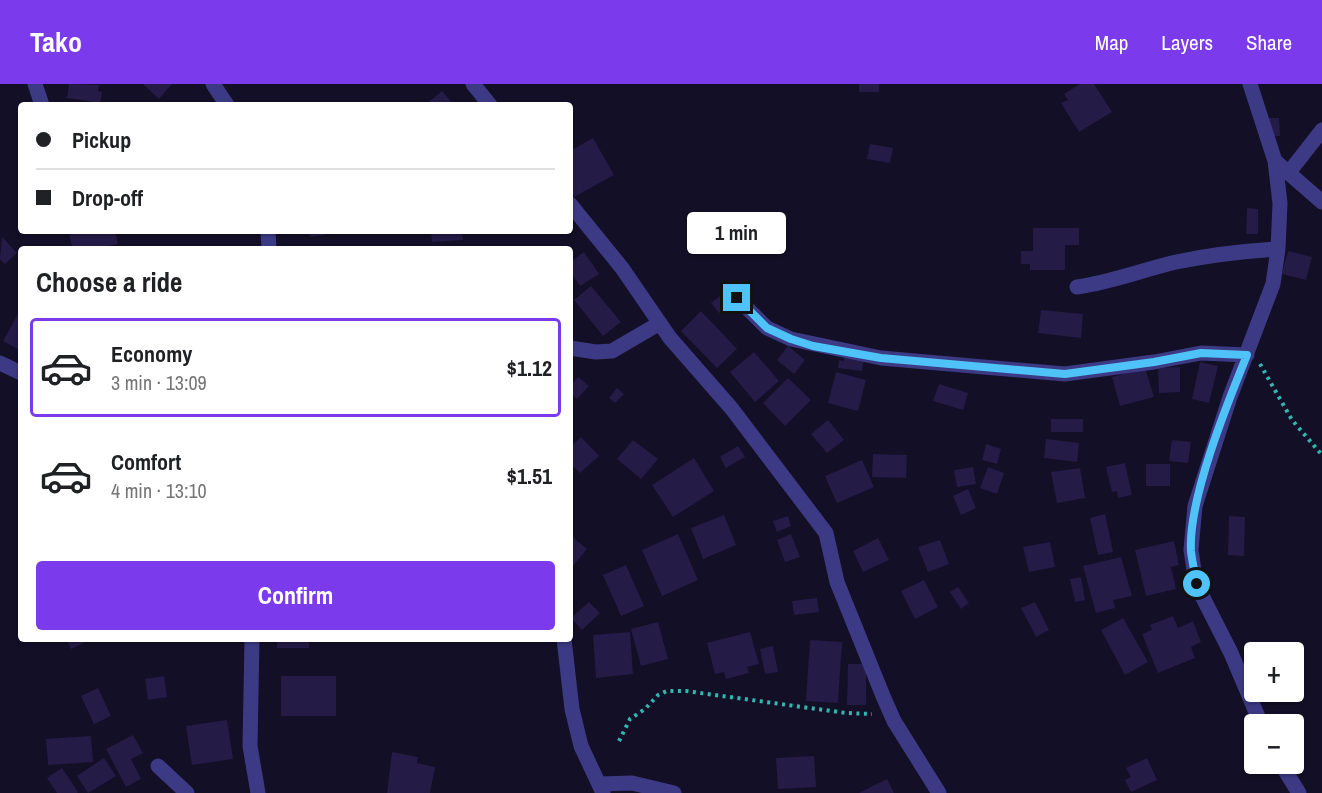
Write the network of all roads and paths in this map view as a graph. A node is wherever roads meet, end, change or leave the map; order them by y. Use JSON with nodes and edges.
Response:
{"nodes":[{"id":1,"x":35,"y":84,"type":"edge"},
{"id":2,"x":213,"y":84,"type":"edge"},
{"id":3,"x":473,"y":84,"type":"edge"},
{"id":4,"x":1250,"y":84,"type":"edge"},
{"id":5,"x":41,"y":102,"type":"edge"},
{"id":6,"x":225,"y":102,"type":"edge"},
{"id":7,"x":488,"y":102,"type":"edge"},
{"id":8,"x":1322,"y":130,"type":"edge"},
{"id":9,"x":1275,"y":161,"type":"junction"},
{"id":10,"x":1290,"y":171,"type":"junction"},
{"id":11,"x":1322,"y":202,"type":"edge"},
{"id":12,"x":573,"y":208,"type":"edge"},
{"id":13,"x":1278,"y":249,"type":"junction"},
{"id":14,"x":1077,"y":287,"type":"dead end"},
{"id":15,"x":737,"y":298,"type":"dead end"},
{"id":16,"x":660,"y":323,"type":"junction"},
{"id":17,"x":573,"y":348,"type":"edge"},
{"id":18,"x":1248,"y":351,"type":"junction"},
{"id":19,"x":0,"y":363,"type":"edge"},
{"id":20,"x":18,"y":372,"type":"edge"},
{"id":21,"x":1322,"y":455,"type":"edge"},
{"id":22,"x":252,"y":642,"type":"edge"},
{"id":23,"x":564,"y":642,"type":"edge"},
{"id":24,"x":891,"y":714,"type":"junction"},
{"id":25,"x":1257,"y":714,"type":"edge"},
{"id":26,"x":619,"y":741,"type":"dead end"},
{"id":27,"x":158,"y":766,"type":"dead end"},
{"id":28,"x":1286,"y":774,"type":"edge"},
{"id":29,"x":601,"y":789,"type":"edge"},
{"id":30,"x":1295,"y":792,"type":"edge"},
{"id":31,"x":187,"y":793,"type":"edge"},
{"id":32,"x":258,"y":793,"type":"edge"},
{"id":33,"x":674,"y":793,"type":"edge"},
{"id":34,"x":939,"y":793,"type":"edge"}],
"edges":[{"from":1,"to":5,"type":"street"},
{"from":2,"to":6,"type":"street"},
{"from":3,"to":7,"type":"street"},
{"from":4,"to":9,"type":"street"},
{"from":8,"to":10,"type":"street"},
{"from":9,"to":10,"type":"street"},
{"from":9,"to":13,"type":"street"},
{"from":10,"to":11,"type":"street"},
{"from":12,"to":16,"type":"street"},
{"from":13,"to":14,"type":"street"},
{"from":13,"to":18,"type":"street"},
{"from":15,"to":18,"type":"street"},
{"from":16,"to":17,"type":"street"},
{"from":16,"to":24,"type":"street"},
{"from":18,"to":21,"type":"path"},
{"from":18,"to":25,"type":"street"},
{"from":19,"to":20,"type":"street"},
{"from":22,"to":32,"type":"street"},
{"from":23,"to":29,"type":"street"},
{"from":24,"to":26,"type":"path"},
{"from":24,"to":34,"type":"street"},
{"from":27,"to":31,"type":"street"},
{"from":28,"to":30,"type":"street"},
{"from":29,"to":33,"type":"street"}]}
